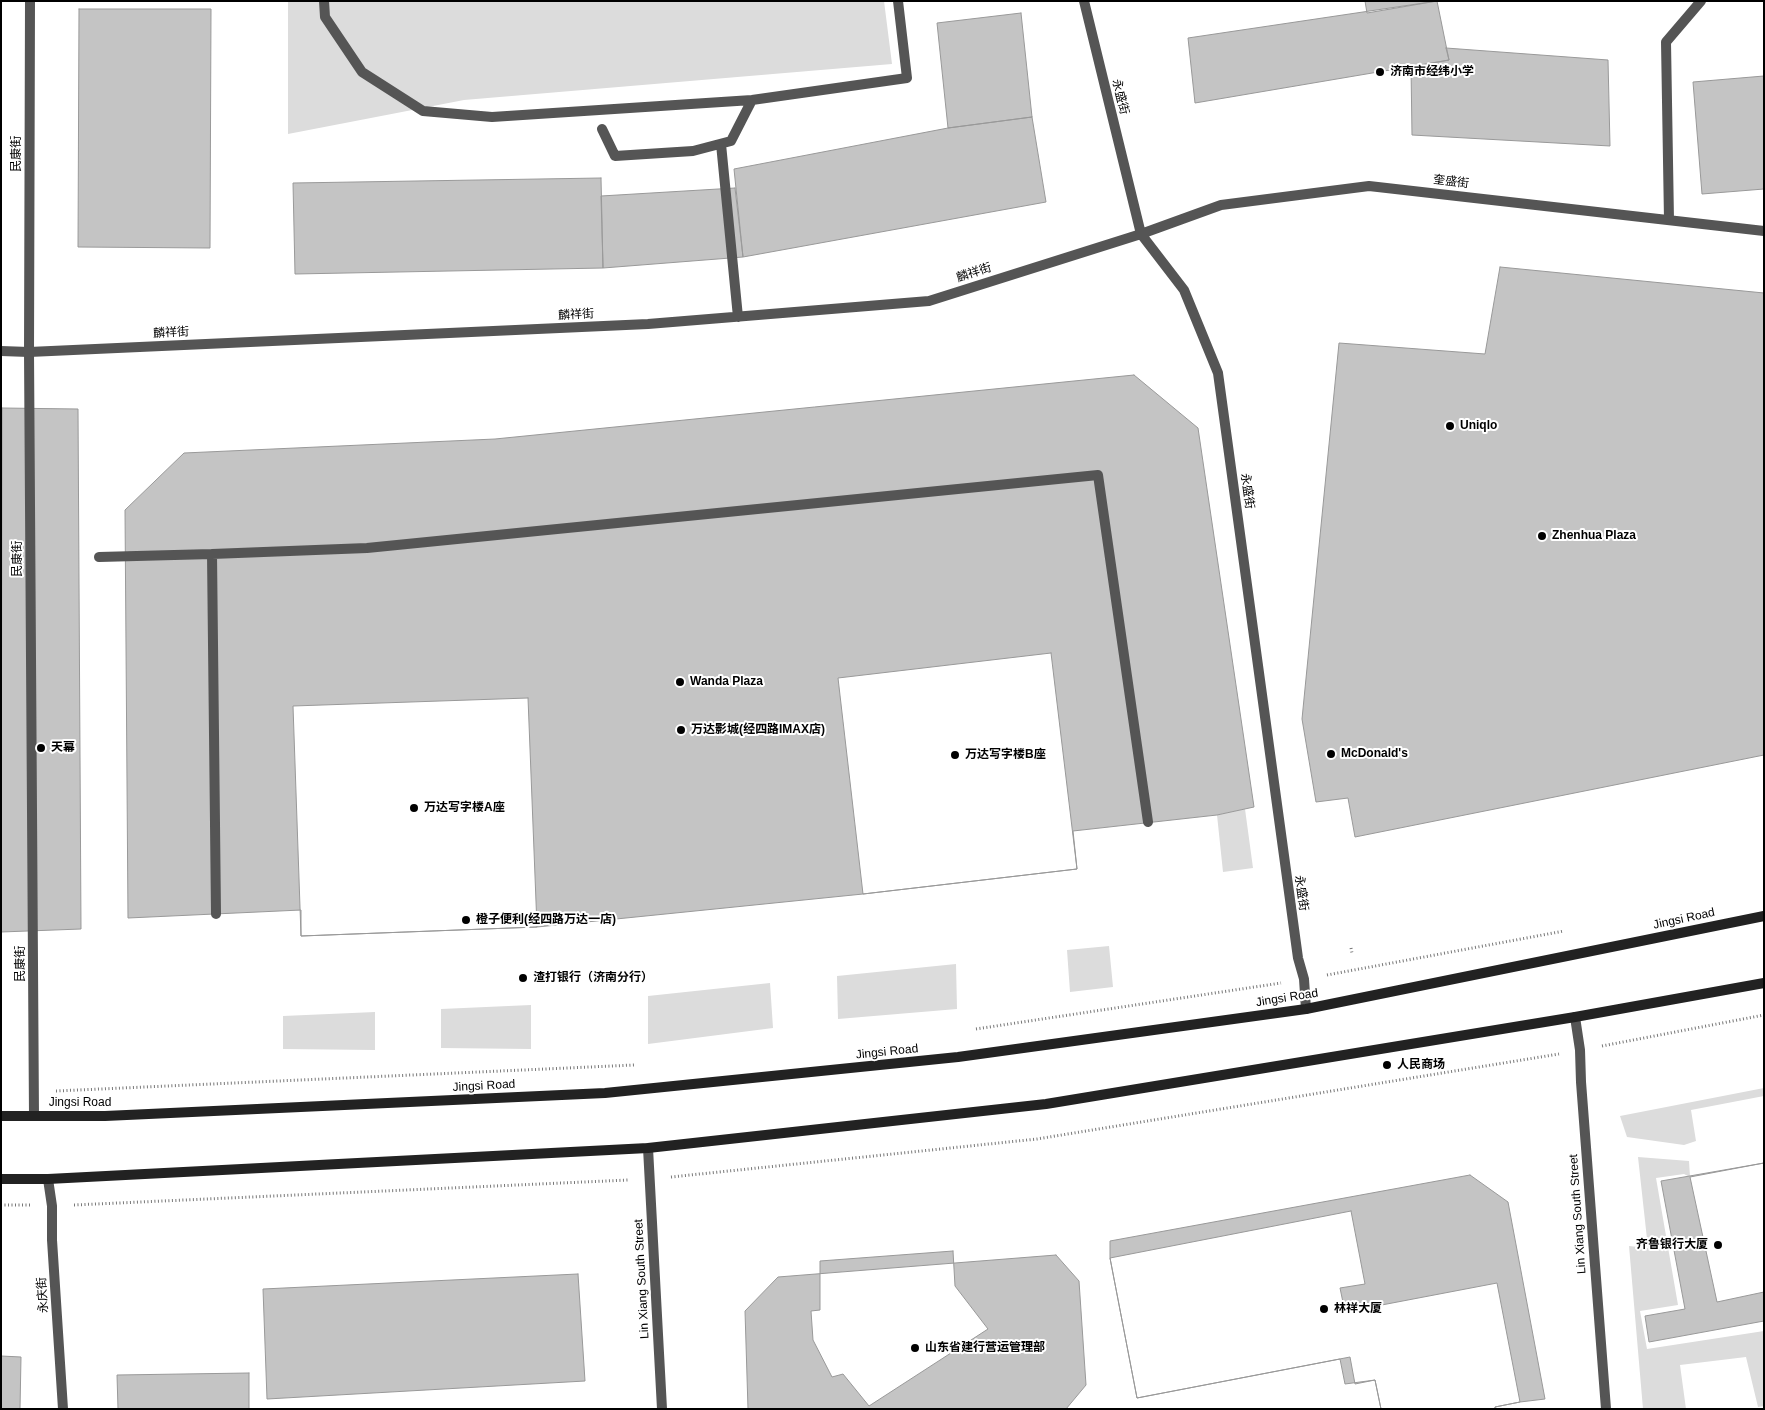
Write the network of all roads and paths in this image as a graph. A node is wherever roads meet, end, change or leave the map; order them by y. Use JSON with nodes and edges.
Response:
{"nodes":[{"id":1,"x":30,"y":1,"type":"edge"},
{"id":2,"x":324,"y":1,"type":"edge"},
{"id":3,"x":898,"y":1,"type":"edge"},
{"id":4,"x":1084,"y":1,"type":"edge"},
{"id":5,"x":1701,"y":1,"type":"edge"},
{"id":6,"x":752,"y":100,"type":"junction"},
{"id":7,"x":602,"y":129,"type":"dead end"},
{"id":8,"x":721,"y":144,"type":"junction"},
{"id":9,"x":1669,"y":220,"type":"junction"},
{"id":10,"x":1764,"y":231,"type":"edge"},
{"id":11,"x":1141,"y":234,"type":"junction"},
{"id":12,"x":738,"y":317,"type":"junction"},
{"id":13,"x":1,"y":351,"type":"edge"},
{"id":14,"x":29,"y":352,"type":"junction"},
{"id":15,"x":212,"y":554,"type":"junction"},
{"id":16,"x":99,"y":557,"type":"dead end"},
{"id":17,"x":1148,"y":822,"type":"dead end"},
{"id":18,"x":216,"y":914,"type":"dead end"},
{"id":19,"x":1764,"y":916,"type":"edge"},
{"id":20,"x":1568,"y":930,"type":"dead end"},
{"id":21,"x":1351,"y":948,"type":"dead end"},
{"id":22,"x":1352,"y":953,"type":"dead end"},
{"id":23,"x":1304,"y":979,"type":"junction"},
{"id":24,"x":1764,"y":983,"type":"edge"},
{"id":25,"x":1306,"y":1009,"type":"junction"},
{"id":26,"x":1575,"y":1017,"type":"junction"},
{"id":27,"x":974,"y":1029,"type":"dead end"},
{"id":28,"x":640,"y":1064,"type":"dead end"},
{"id":29,"x":34,"y":1092,"type":"junction"},
{"id":30,"x":1,"y":1116,"type":"edge"},
{"id":31,"x":34,"y":1116,"type":"junction"},
{"id":32,"x":648,"y":1148,"type":"junction"},
{"id":33,"x":1,"y":1179,"type":"edge"},
{"id":34,"x":48,"y":1179,"type":"junction"},
{"id":35,"x":63,"y":1409,"type":"edge"},
{"id":36,"x":662,"y":1409,"type":"edge"},
{"id":37,"x":1606,"y":1409,"type":"edge"}],
"edges":[{"from":1,"to":14,"type":"street","name":"民康街"},
{"from":2,"to":6,"type":"street"},
{"from":3,"to":6,"type":"street"},
{"from":4,"to":11,"type":"street","name":"永盛街"},
{"from":5,"to":9,"type":"street"},
{"from":6,"to":8,"type":"street"},
{"from":7,"to":8,"type":"street"},
{"from":8,"to":12,"type":"street"},
{"from":9,"to":10,"type":"street","name":"奎盛街"},
{"from":9,"to":11,"type":"street","name":"奎盛街"},
{"from":11,"to":12,"type":"street","name":"麟祥街"},
{"from":11,"to":23,"type":"street","name":"永盛街"},
{"from":12,"to":14,"type":"street","name":"麟祥街"},
{"from":13,"to":14,"type":"street","name":"麟祥街"},
{"from":14,"to":29,"type":"street","name":"民康街"},
{"from":15,"to":16,"type":"street"},
{"from":15,"to":17,"type":"street"},
{"from":15,"to":18,"type":"street"},
{"from":19,"to":25,"type":"main road","name":"Jingsi Road"},
{"from":20,"to":23,"type":"path"},
{"from":21,"to":22,"type":"path"},
{"from":23,"to":25,"type":"street","name":"永盛街"},
{"from":23,"to":27,"type":"path"},
{"from":24,"to":26,"type":"main road"},
{"from":25,"to":31,"type":"main road","name":"Jingsi Road"},
{"from":26,"to":32,"type":"main road"},
{"from":26,"to":37,"type":"street","name":"Lin Xiang South Street"},
{"from":28,"to":29,"type":"path"},
{"from":29,"to":31,"type":"street","name":"民康街"},
{"from":30,"to":31,"type":"main road","name":"Jingsi Road"},
{"from":32,"to":34,"type":"main road"},
{"from":32,"to":36,"type":"street","name":"Lin Xiang South Street"},
{"from":33,"to":34,"type":"main road"},
{"from":34,"to":35,"type":"street","name":"永庆街"}]}
